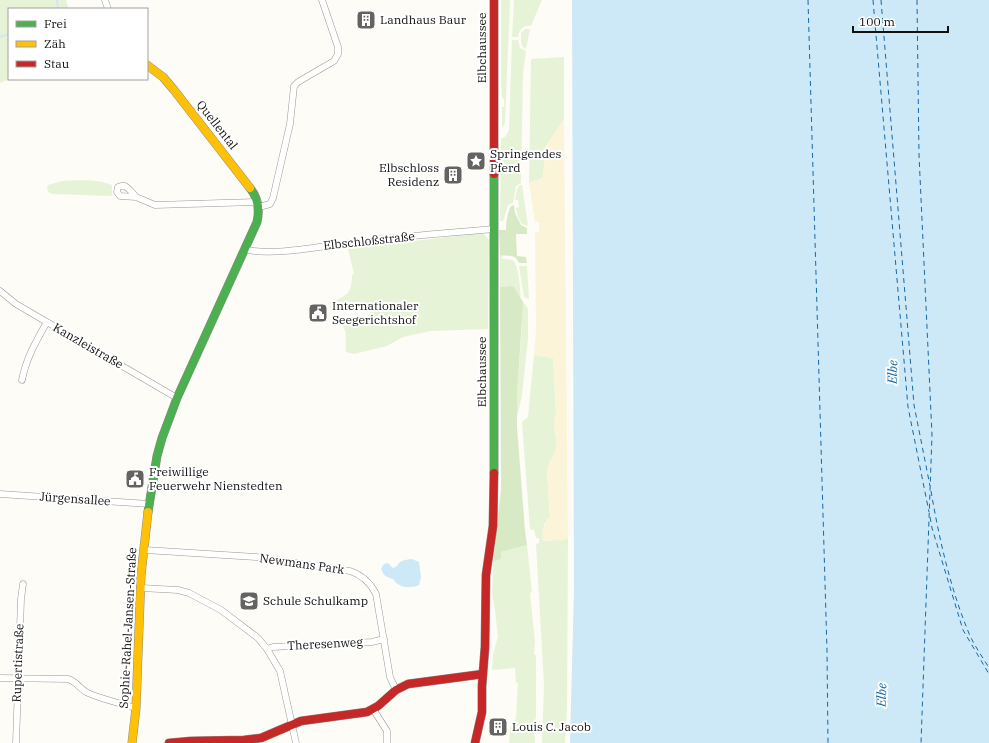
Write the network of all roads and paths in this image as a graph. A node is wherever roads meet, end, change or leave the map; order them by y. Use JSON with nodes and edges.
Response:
{"nodes":[{"id":1,"x":322,"y":0,"type":"edge"},
{"id":2,"x":494,"y":0,"type":"edge"},
{"id":3,"x":148,"y":66,"type":"edge"},
{"id":4,"x":136,"y":197,"type":"dead end"},
{"id":5,"x":258,"y":205,"type":"junction"},
{"id":6,"x":494,"y":229,"type":"junction"},
{"id":7,"x":245,"y":249,"type":"junction"},
{"id":8,"x":0,"y":291,"type":"edge"},
{"id":9,"x":47,"y":322,"type":"junction"},
{"id":10,"x":22,"y":380,"type":"dead end"},
{"id":11,"x":177,"y":398,"type":"junction"},
{"id":12,"x":0,"y":494,"type":"edge"},
{"id":13,"x":149,"y":504,"type":"junction"},
{"id":14,"x":144,"y":550,"type":"junction"},
{"id":15,"x":23,"y":584,"type":"dead end"},
{"id":16,"x":141,"y":588,"type":"junction"},
{"id":17,"x":384,"y":639,"type":"junction"},
{"id":18,"x":267,"y":649,"type":"junction"},
{"id":19,"x":483,"y":674,"type":"junction"},
{"id":20,"x":0,"y":678,"type":"edge"},
{"id":21,"x":17,"y":678,"type":"junction"},
{"id":22,"x":396,"y":690,"type":"junction"},
{"id":23,"x":136,"y":708,"type":"junction"},
{"id":24,"x":373,"y":710,"type":"junction"},
{"id":25,"x":293,"y":724,"type":"junction"},
{"id":26,"x":260,"y":741,"type":"edge"},
{"id":27,"x":16,"y":743,"type":"edge"},
{"id":28,"x":132,"y":743,"type":"edge"},
{"id":29,"x":169,"y":743,"type":"edge"},
{"id":30,"x":296,"y":743,"type":"edge"},
{"id":31,"x":387,"y":743,"type":"edge"},
{"id":32,"x":475,"y":743,"type":"edge"}],
"edges":[{"from":1,"to":5,"type":"street"},
{"from":2,"to":6,"type":"street","name":"Elbchaussee"},
{"from":3,"to":5,"type":"street","name":"Quellental"},
{"from":4,"to":5,"type":"street"},
{"from":5,"to":7,"type":"street","name":"Sophie-Rahel-Jansen-Straße"},
{"from":6,"to":7,"type":"street","name":"Elbschloßstraße"},
{"from":6,"to":19,"type":"street","name":"Elbchaussee"},
{"from":7,"to":11,"type":"street","name":"Sophie-Rahel-Jansen-Straße"},
{"from":8,"to":9,"type":"street","name":"Kanzleistraße"},
{"from":9,"to":10,"type":"street"},
{"from":9,"to":11,"type":"street","name":"Kanzleistraße"},
{"from":11,"to":13,"type":"street","name":"Sophie-Rahel-Jansen-Straße"},
{"from":12,"to":13,"type":"street","name":"Jürgensallee"},
{"from":13,"to":14,"type":"street","name":"Sophie-Rahel-Jansen-Straße"},
{"from":14,"to":16,"type":"street","name":"Sophie-Rahel-Jansen-Straße"},
{"from":14,"to":17,"type":"street","name":"Newmans Park"},
{"from":15,"to":21,"type":"street","name":"Rupertistraße"},
{"from":16,"to":18,"type":"street"},
{"from":16,"to":23,"type":"street","name":"Sophie-Rahel-Jansen-Straße"},
{"from":17,"to":18,"type":"street","name":"Theresenweg"},
{"from":17,"to":22,"type":"street","name":"Newmans Park"},
{"from":18,"to":25,"type":"street"},
{"from":19,"to":22,"type":"street"},
{"from":19,"to":32,"type":"street","name":"Elbchaussee"},
{"from":20,"to":21,"type":"street"},
{"from":21,"to":23,"type":"street"},
{"from":21,"to":27,"type":"street","name":"Rupertistraße"},
{"from":22,"to":24,"type":"street"},
{"from":23,"to":28,"type":"street","name":"Sophie-Rahel-Jansen-Straße"},
{"from":24,"to":25,"type":"street"},
{"from":24,"to":31,"type":"street"},
{"from":25,"to":26,"type":"street"},
{"from":25,"to":30,"type":"street"},
{"from":26,"to":29,"type":"street"}]}
